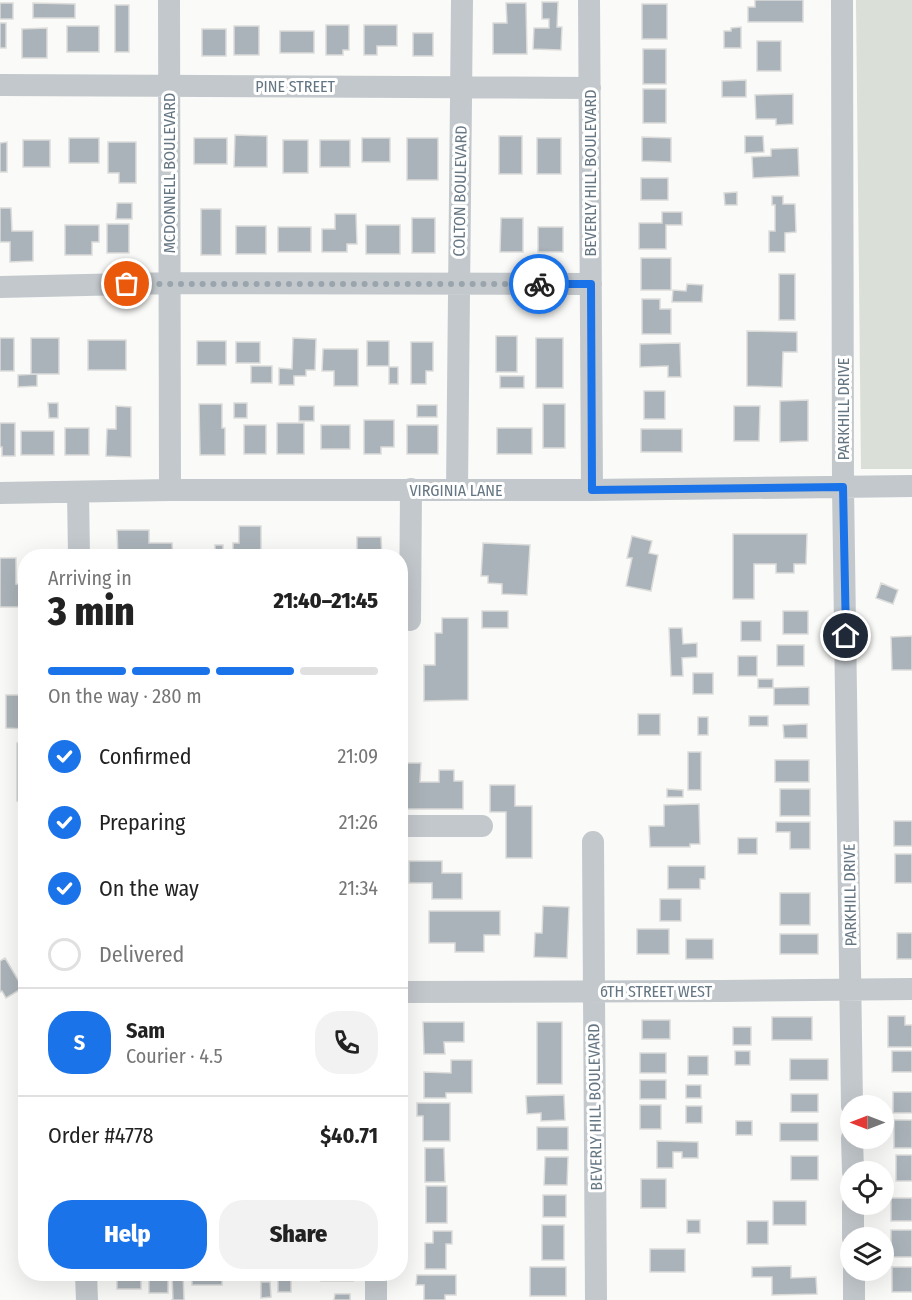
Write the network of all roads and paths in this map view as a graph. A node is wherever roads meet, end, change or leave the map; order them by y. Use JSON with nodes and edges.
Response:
{"nodes":[{"id":1,"x":169,"y":0,"type":"edge"},
{"id":2,"x":462,"y":0,"type":"edge"},
{"id":3,"x":589,"y":0,"type":"edge"},
{"id":4,"x":842,"y":0,"type":"edge"},
{"id":5,"x":0,"y":84,"type":"edge"},
{"id":6,"x":169,"y":85,"type":"junction"},
{"id":7,"x":461,"y":87,"type":"junction"},
{"id":8,"x":590,"y":88,"type":"junction"},
{"id":9,"x":170,"y":283,"type":"junction"},
{"id":10,"x":459,"y":284,"type":"junction"},
{"id":11,"x":591,"y":284,"type":"junction"},
{"id":12,"x":0,"y":287,"type":"edge"},
{"id":13,"x":912,"y":486,"type":"edge"},
{"id":14,"x":843,"y":487,"type":"junction"},
{"id":15,"x":411,"y":489,"type":"junction"},
{"id":16,"x":170,"y":490,"type":"junction"},
{"id":17,"x":457,"y":490,"type":"junction"},
{"id":18,"x":592,"y":490,"type":"junction"},
{"id":19,"x":78,"y":492,"type":"junction"},
{"id":20,"x":0,"y":494,"type":"edge"},
{"id":21,"x":79,"y":549,"type":"edge"},
{"id":22,"x":410,"y":620,"type":"dead end"},
{"id":23,"x":408,"y":826,"type":"edge"},
{"id":24,"x":482,"y":826,"type":"dead end"},
{"id":25,"x":593,"y":842,"type":"dead end"},
{"id":26,"x":912,"y":988,"type":"edge"},
{"id":27,"x":851,"y":989,"type":"junction"},
{"id":28,"x":594,"y":990,"type":"junction"},
{"id":29,"x":408,"y":992,"type":"edge"},
{"id":30,"x":852,"y":1095,"type":"edge"},
{"id":31,"x":86,"y":1281,"type":"edge"},
{"id":32,"x":376,"y":1281,"type":"edge"},
{"id":33,"x":854,"y":1281,"type":"edge"},
{"id":34,"x":87,"y":1300,"type":"edge"},
{"id":35,"x":376,"y":1300,"type":"edge"},
{"id":36,"x":597,"y":1300,"type":"edge"},
{"id":37,"x":854,"y":1300,"type":"edge"}],
"edges":[{"from":1,"to":6,"type":"street","name":"MCDONNELL BOULEVARD"},
{"from":2,"to":7,"type":"street","name":"COLTON BOULEVARD"},
{"from":3,"to":8,"type":"street","name":"BEVERLY HILL BOULEVARD"},
{"from":4,"to":14,"type":"street","name":"PARKHILL DRIVE"},
{"from":5,"to":6,"type":"street","name":"PINE STREET"},
{"from":6,"to":7,"type":"street","name":"PINE STREET"},
{"from":6,"to":9,"type":"street","name":"MCDONNELL BOULEVARD"},
{"from":7,"to":8,"type":"street","name":"PINE STREET"},
{"from":7,"to":10,"type":"street","name":"COLTON BOULEVARD"},
{"from":8,"to":11,"type":"street","name":"BEVERLY HILL BOULEVARD"},
{"from":9,"to":10,"type":"street"},
{"from":9,"to":12,"type":"street"},
{"from":9,"to":16,"type":"street","name":"MCDONNELL BOULEVARD"},
{"from":10,"to":11,"type":"street"},
{"from":10,"to":17,"type":"street","name":"COLTON BOULEVARD"},
{"from":11,"to":18,"type":"street","name":"BEVERLY HILL BOULEVARD"},
{"from":13,"to":14,"type":"street","name":"VIRGINIA LANE"},
{"from":14,"to":18,"type":"street","name":"VIRGINIA LANE"},
{"from":14,"to":27,"type":"street","name":"PARKHILL DRIVE"},
{"from":15,"to":16,"type":"street","name":"VIRGINIA LANE"},
{"from":15,"to":17,"type":"street","name":"VIRGINIA LANE"},
{"from":15,"to":22,"type":"street"},
{"from":16,"to":19,"type":"street","name":"VIRGINIA LANE"},
{"from":17,"to":18,"type":"street","name":"VIRGINIA LANE"},
{"from":19,"to":20,"type":"street","name":"VIRGINIA LANE"},
{"from":19,"to":21,"type":"street"},
{"from":23,"to":24,"type":"street"},
{"from":25,"to":28,"type":"street","name":"BEVERLY HILL BOULEVARD"},
{"from":26,"to":27,"type":"street","name":"6TH STREET WEST"},
{"from":27,"to":28,"type":"street","name":"6TH STREET WEST"},
{"from":27,"to":30,"type":"street","name":"PARKHILL DRIVE"},
{"from":28,"to":29,"type":"street","name":"6TH STREET WEST"},
{"from":28,"to":36,"type":"street","name":"BEVERLY HILL BOULEVARD"},
{"from":31,"to":34,"type":"street"},
{"from":32,"to":35,"type":"street"},
{"from":33,"to":37,"type":"street"}]}
